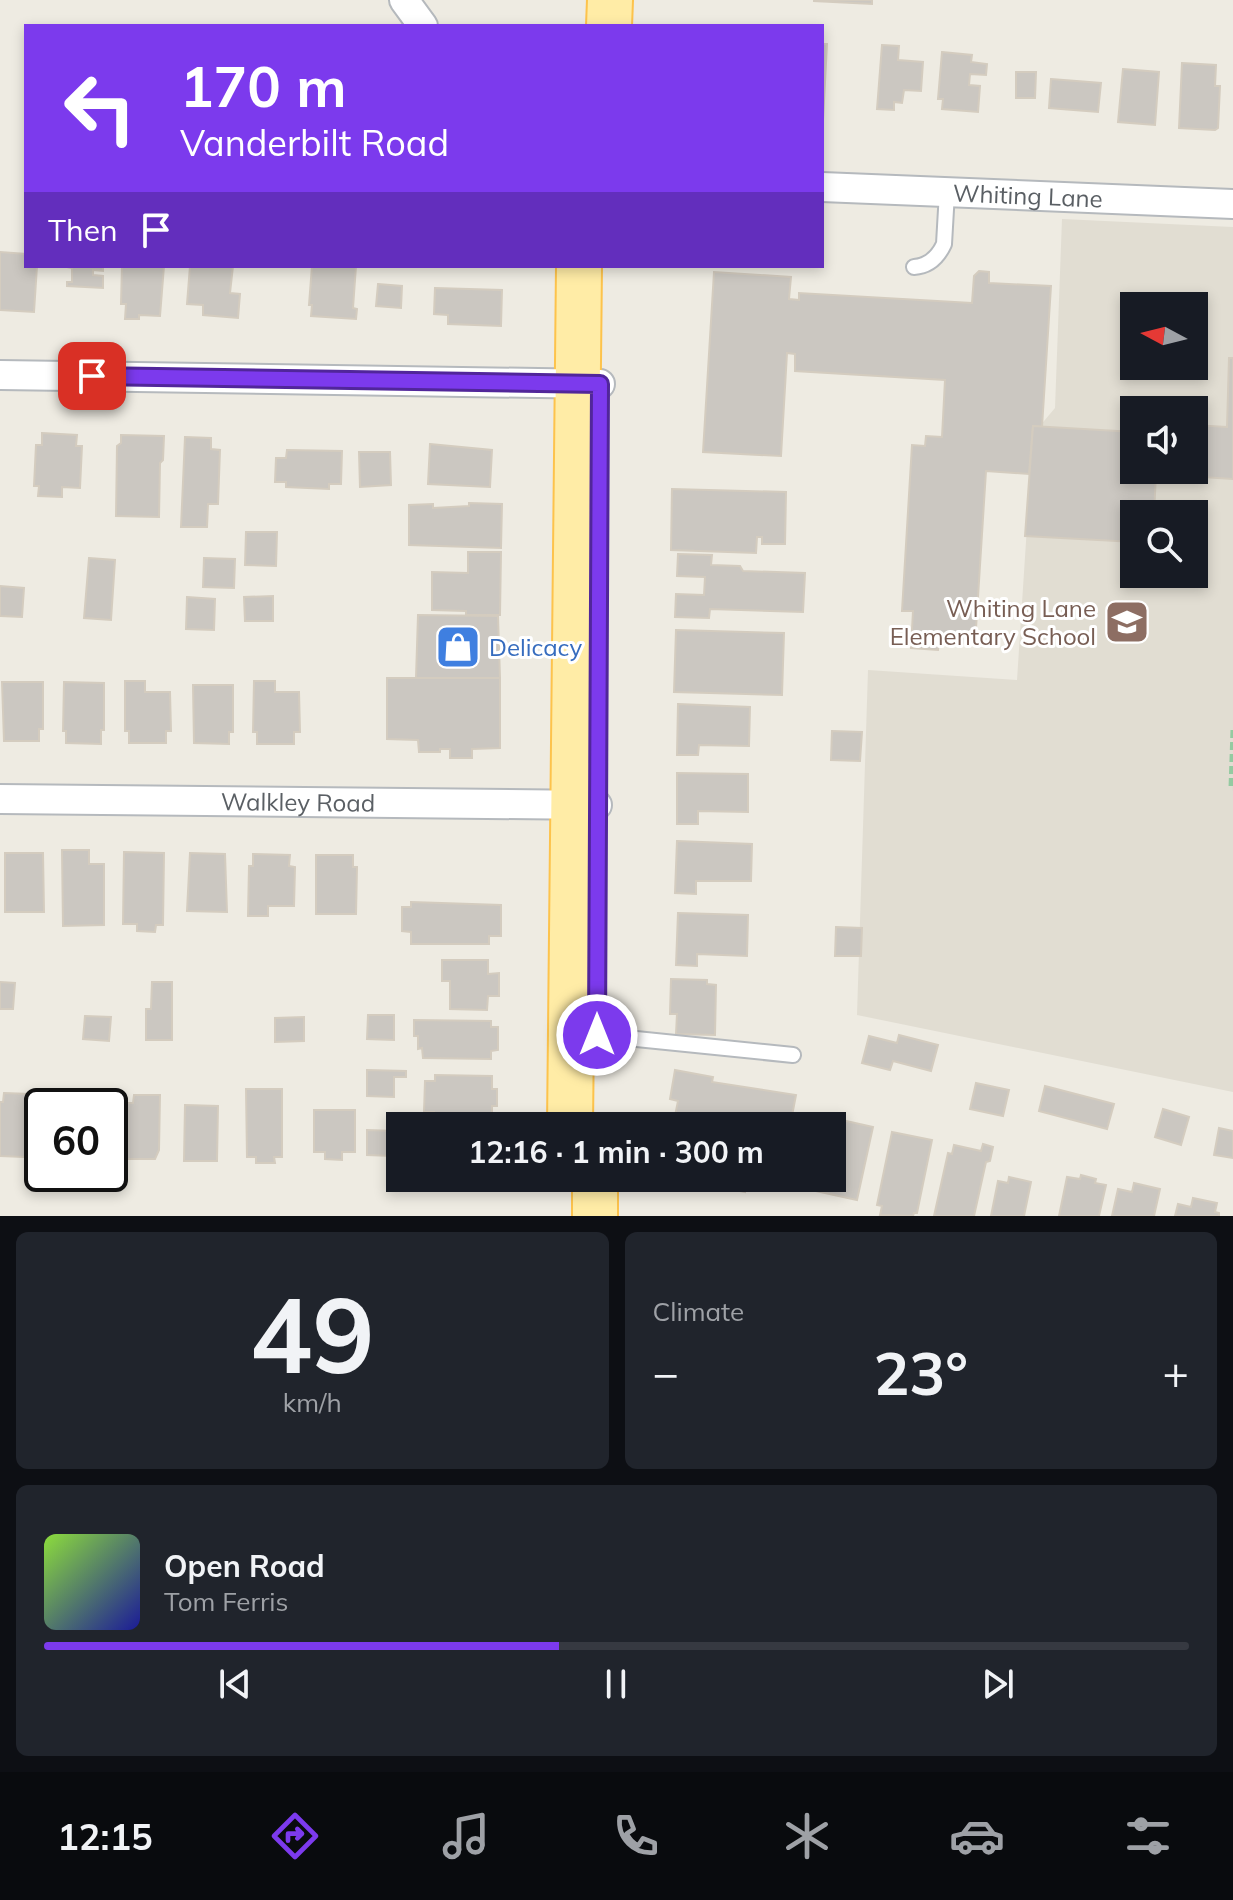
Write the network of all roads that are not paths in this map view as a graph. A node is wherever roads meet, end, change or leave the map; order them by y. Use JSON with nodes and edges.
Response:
{"nodes":[{"id":1,"x":404,"y":0,"type":"edge"},
{"id":2,"x":585,"y":0,"type":"edge"},
{"id":3,"x":610,"y":0,"type":"edge"},
{"id":4,"x":422,"y":24,"type":"edge"},
{"id":5,"x":584,"y":24,"type":"edge"},
{"id":6,"x":609,"y":24,"type":"edge"},
{"id":7,"x":824,"y":187,"type":"edge"},
{"id":8,"x":947,"y":192,"type":"junction"},
{"id":9,"x":1233,"y":204,"type":"edge"},
{"id":10,"x":914,"y":267,"type":"dead end"},
{"id":11,"x":579,"y":268,"type":"edge"},
{"id":12,"x":602,"y":268,"type":"edge"},
{"id":13,"x":0,"y":375,"type":"edge"},
{"id":14,"x":589,"y":383,"type":"junction"},
{"id":15,"x":0,"y":799,"type":"edge"},
{"id":16,"x":585,"y":805,"type":"junction"},
{"id":17,"x":597,"y":1035,"type":"junction"},
{"id":18,"x":793,"y":1055,"type":"dead end"},
{"id":19,"x":571,"y":1112,"type":"edge"},
{"id":20,"x":596,"y":1112,"type":"edge"},
{"id":21,"x":569,"y":1192,"type":"edge"},
{"id":22,"x":595,"y":1192,"type":"edge"},
{"id":23,"x":569,"y":1216,"type":"edge"},
{"id":24,"x":595,"y":1216,"type":"edge"}],
"edges":[{"from":1,"to":4,"type":"street"},
{"from":2,"to":5,"type":"main road"},
{"from":3,"to":6,"type":"main road"},
{"from":7,"to":8,"type":"street","name":"Whiting Lane"},
{"from":8,"to":9,"type":"street","name":"Whiting Lane"},
{"from":8,"to":10,"type":"lane"},
{"from":11,"to":14,"type":"main road"},
{"from":12,"to":14,"type":"main road"},
{"from":13,"to":14,"type":"street"},
{"from":14,"to":16,"type":"main road"},
{"from":15,"to":16,"type":"street","name":"Walkley Road"},
{"from":16,"to":17,"type":"main road"},
{"from":16,"to":19,"type":"main road"},
{"from":17,"to":18,"type":"lane"},
{"from":17,"to":20,"type":"main road"},
{"from":21,"to":23,"type":"main road"},
{"from":22,"to":24,"type":"main road"}]}
